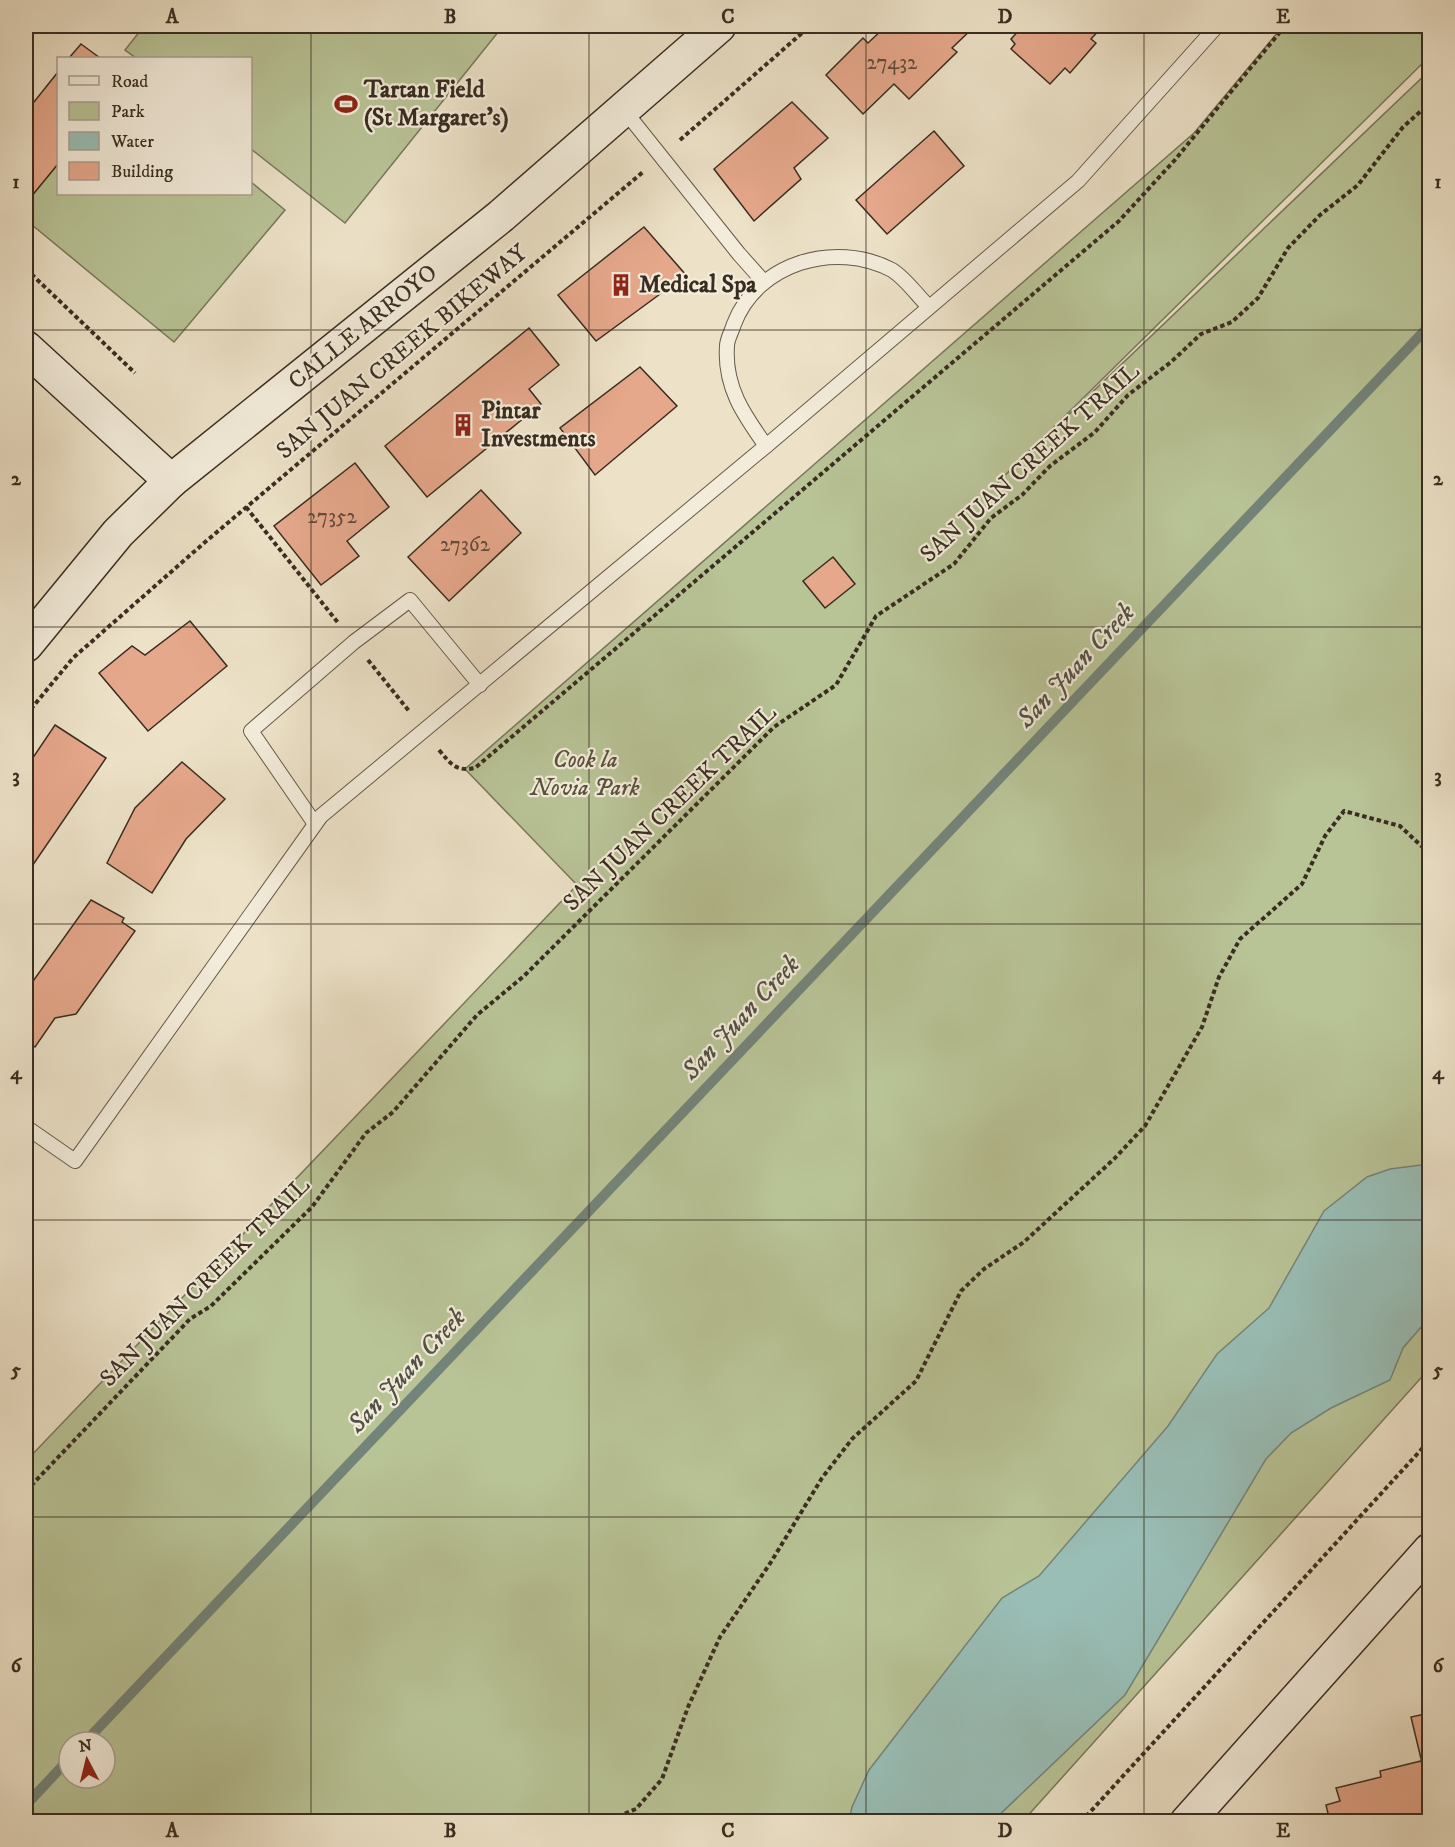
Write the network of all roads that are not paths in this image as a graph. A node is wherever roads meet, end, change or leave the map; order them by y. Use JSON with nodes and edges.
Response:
{"nodes":[{"id":1,"x":719,"y":26,"type":"edge"},
{"id":2,"x":1217,"y":26,"type":"edge"},
{"id":3,"x":624,"y":110,"type":"junction"},
{"id":4,"x":763,"y":280,"type":"junction"},
{"id":5,"x":928,"y":306,"type":"junction"},
{"id":6,"x":26,"y":348,"type":"edge"},
{"id":7,"x":766,"y":446,"type":"junction"},
{"id":8,"x":171,"y":481,"type":"junction"},
{"id":9,"x":26,"y":645,"type":"edge"},
{"id":10,"x":480,"y":685,"type":"junction"},
{"id":11,"x":315,"y":824,"type":"junction"},
{"id":12,"x":26,"y":1127,"type":"edge"},
{"id":13,"x":1430,"y":1550,"type":"edge"},
{"id":14,"x":1186,"y":1821,"type":"edge"}],
"edges":[{"from":1,"to":3,"type":"main road","name":"CALLE ARROYO"},
{"from":2,"to":5,"type":"lane"},
{"from":3,"to":4,"type":"lane"},
{"from":3,"to":8,"type":"main road","name":"CALLE ARROYO"},
{"from":4,"to":5,"type":"lane"},
{"from":4,"to":7,"type":"lane"},
{"from":5,"to":7,"type":"lane"},
{"from":6,"to":8,"type":"main road"},
{"from":7,"to":10,"type":"lane"},
{"from":8,"to":9,"type":"main road","name":"CALLE ARROYO"},
{"from":10,"to":11,"type":"lane"},
{"from":10,"to":11,"type":"lane"},
{"from":11,"to":12,"type":"lane"},
{"from":13,"to":14,"type":"main road"}]}
